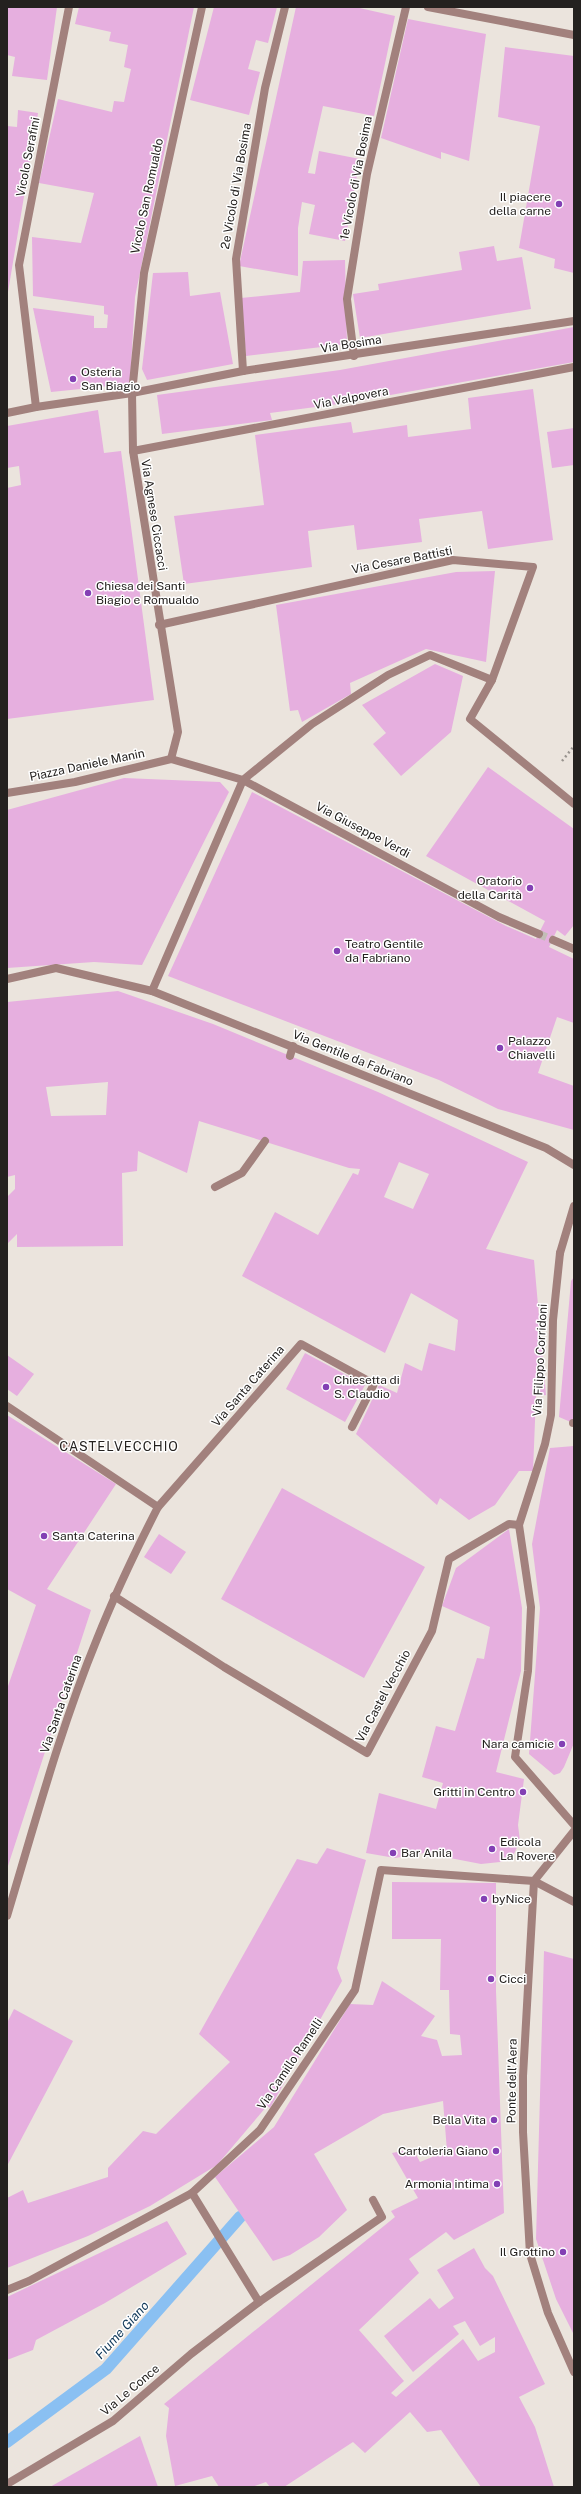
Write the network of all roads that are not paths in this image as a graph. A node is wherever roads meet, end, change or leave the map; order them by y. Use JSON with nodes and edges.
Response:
{"nodes":[{"id":1,"x":69,"y":7,"type":"edge"},
{"id":2,"x":202,"y":7,"type":"edge"},
{"id":3,"x":285,"y":7,"type":"edge"},
{"id":4,"x":406,"y":7,"type":"edge"},
{"id":5,"x":428,"y":7,"type":"edge"},
{"id":6,"x":574,"y":35,"type":"edge"},
{"id":7,"x":574,"y":321,"type":"edge"},
{"id":8,"x":354,"y":356,"type":"junction"},
{"id":9,"x":574,"y":367,"type":"edge"},
{"id":10,"x":244,"y":371,"type":"junction"},
{"id":11,"x":132,"y":393,"type":"junction"},
{"id":12,"x":36,"y":407,"type":"junction"},
{"id":13,"x":7,"y":414,"type":"edge"},
{"id":14,"x":132,"y":451,"type":"junction"},
{"id":15,"x":159,"y":625,"type":"junction"},
{"id":16,"x":492,"y":680,"type":"junction"},
{"id":17,"x":171,"y":758,"type":"junction"},
{"id":18,"x":243,"y":780,"type":"junction"},
{"id":19,"x":7,"y":793,"type":"edge"},
{"id":20,"x":574,"y":804,"type":"edge"},
{"id":21,"x":539,"y":934,"type":"tunnel mouth"},
{"id":22,"x":553,"y":940,"type":"tunnel mouth"},
{"id":23,"x":574,"y":949,"type":"edge"},
{"id":24,"x":7,"y":979,"type":"edge"},
{"id":25,"x":152,"y":991,"type":"junction"},
{"id":26,"x":293,"y":1046,"type":"junction"},
{"id":27,"x":290,"y":1056,"type":"dead end"},
{"id":28,"x":265,"y":1142,"type":"dead end"},
{"id":29,"x":574,"y":1165,"type":"edge"},
{"id":30,"x":215,"y":1187,"type":"dead end"},
{"id":31,"x":574,"y":1206,"type":"edge"},
{"id":32,"x":7,"y":1406,"type":"edge"},
{"id":33,"x":352,"y":1426,"type":"dead end"},
{"id":34,"x":158,"y":1507,"type":"junction"},
{"id":35,"x":519,"y":1525,"type":"junction"},
{"id":36,"x":114,"y":1596,"type":"junction"},
{"id":37,"x":574,"y":1825,"type":"edge"},
{"id":38,"x":574,"y":1831,"type":"edge"},
{"id":39,"x":534,"y":1881,"type":"junction"},
{"id":40,"x":574,"y":1902,"type":"edge"},
{"id":41,"x":7,"y":1916,"type":"edge"},
{"id":42,"x":192,"y":2194,"type":"junction"},
{"id":43,"x":373,"y":2200,"type":"dead end"},
{"id":44,"x":7,"y":2290,"type":"edge"},
{"id":45,"x":259,"y":2302,"type":"junction"},
{"id":46,"x":574,"y":2372,"type":"edge"},
{"id":47,"x":7,"y":2484,"type":"edge"}],
"edges":[{"from":1,"to":12,"type":"street","name":"Vicolo Serafini"},
{"from":2,"to":11,"type":"street","name":"Vicolo San Romualdo"},
{"from":3,"to":10,"type":"street","name":"2e Vicolo di Via Bosima"},
{"from":4,"to":8,"type":"street","name":"1e Vicolo di Via Bosima"},
{"from":5,"to":6,"type":"street"},
{"from":7,"to":8,"type":"street","name":"Via Bosima"},
{"from":8,"to":10,"type":"street","name":"Via Bosima"},
{"from":9,"to":14,"type":"street","name":"Via Valpovera"},
{"from":10,"to":11,"type":"street","name":"Via Bosima"},
{"from":11,"to":12,"type":"street","name":"Via Bosima"},
{"from":11,"to":14,"type":"street","name":"Via Agnese Ciccacci"},
{"from":12,"to":13,"type":"street","name":"Via Bosima"},
{"from":14,"to":15,"type":"street","name":"Via Agnese Ciccacci"},
{"from":15,"to":16,"type":"street","name":"Via Cesare Battisti"},
{"from":15,"to":17,"type":"street","name":"Via Agnese Ciccacci"},
{"from":16,"to":18,"type":"street"},
{"from":16,"to":20,"type":"street","name":"Via Cesare Battisti"},
{"from":17,"to":18,"type":"street","name":"Via Giuseppe Verdi"},
{"from":17,"to":19,"type":"street","name":"Piazza Daniele Manin"},
{"from":18,"to":21,"type":"street","name":"Via Giuseppe Verdi"},
{"from":18,"to":25,"type":"street"},
{"from":22,"to":23,"type":"street"},
{"from":24,"to":25,"type":"street","name":"Via Gentile da Fabriano"},
{"from":25,"to":26,"type":"street","name":"Via Gentile da Fabriano"},
{"from":26,"to":27,"type":"street"},
{"from":26,"to":29,"type":"street","name":"Via Gentile da Fabriano"},
{"from":28,"to":30,"type":"street"},
{"from":31,"to":35,"type":"street","name":"Via Filippo Corridoni"},
{"from":32,"to":34,"type":"street"},
{"from":33,"to":34,"type":"street","name":"Via Santa Caterina"},
{"from":34,"to":36,"type":"street","name":"Via Santa Caterina"},
{"from":35,"to":36,"type":"street","name":"Via Castel Vecchio"},
{"from":35,"to":37,"type":"street","name":"Via Filippo Corridoni"},
{"from":36,"to":41,"type":"street","name":"Via Santa Caterina"},
{"from":38,"to":39,"type":"street"},
{"from":39,"to":40,"type":"street"},
{"from":39,"to":42,"type":"street","name":"Via Camillo Ramelli"},
{"from":39,"to":46,"type":"street","name":"Ponte dell'Aera"},
{"from":42,"to":44,"type":"street","name":"Via Camillo Ramelli"},
{"from":42,"to":45,"type":"street"},
{"from":43,"to":45,"type":"street","name":"Via Le Conce"},
{"from":45,"to":47,"type":"street","name":"Via Le Conce"}]}
